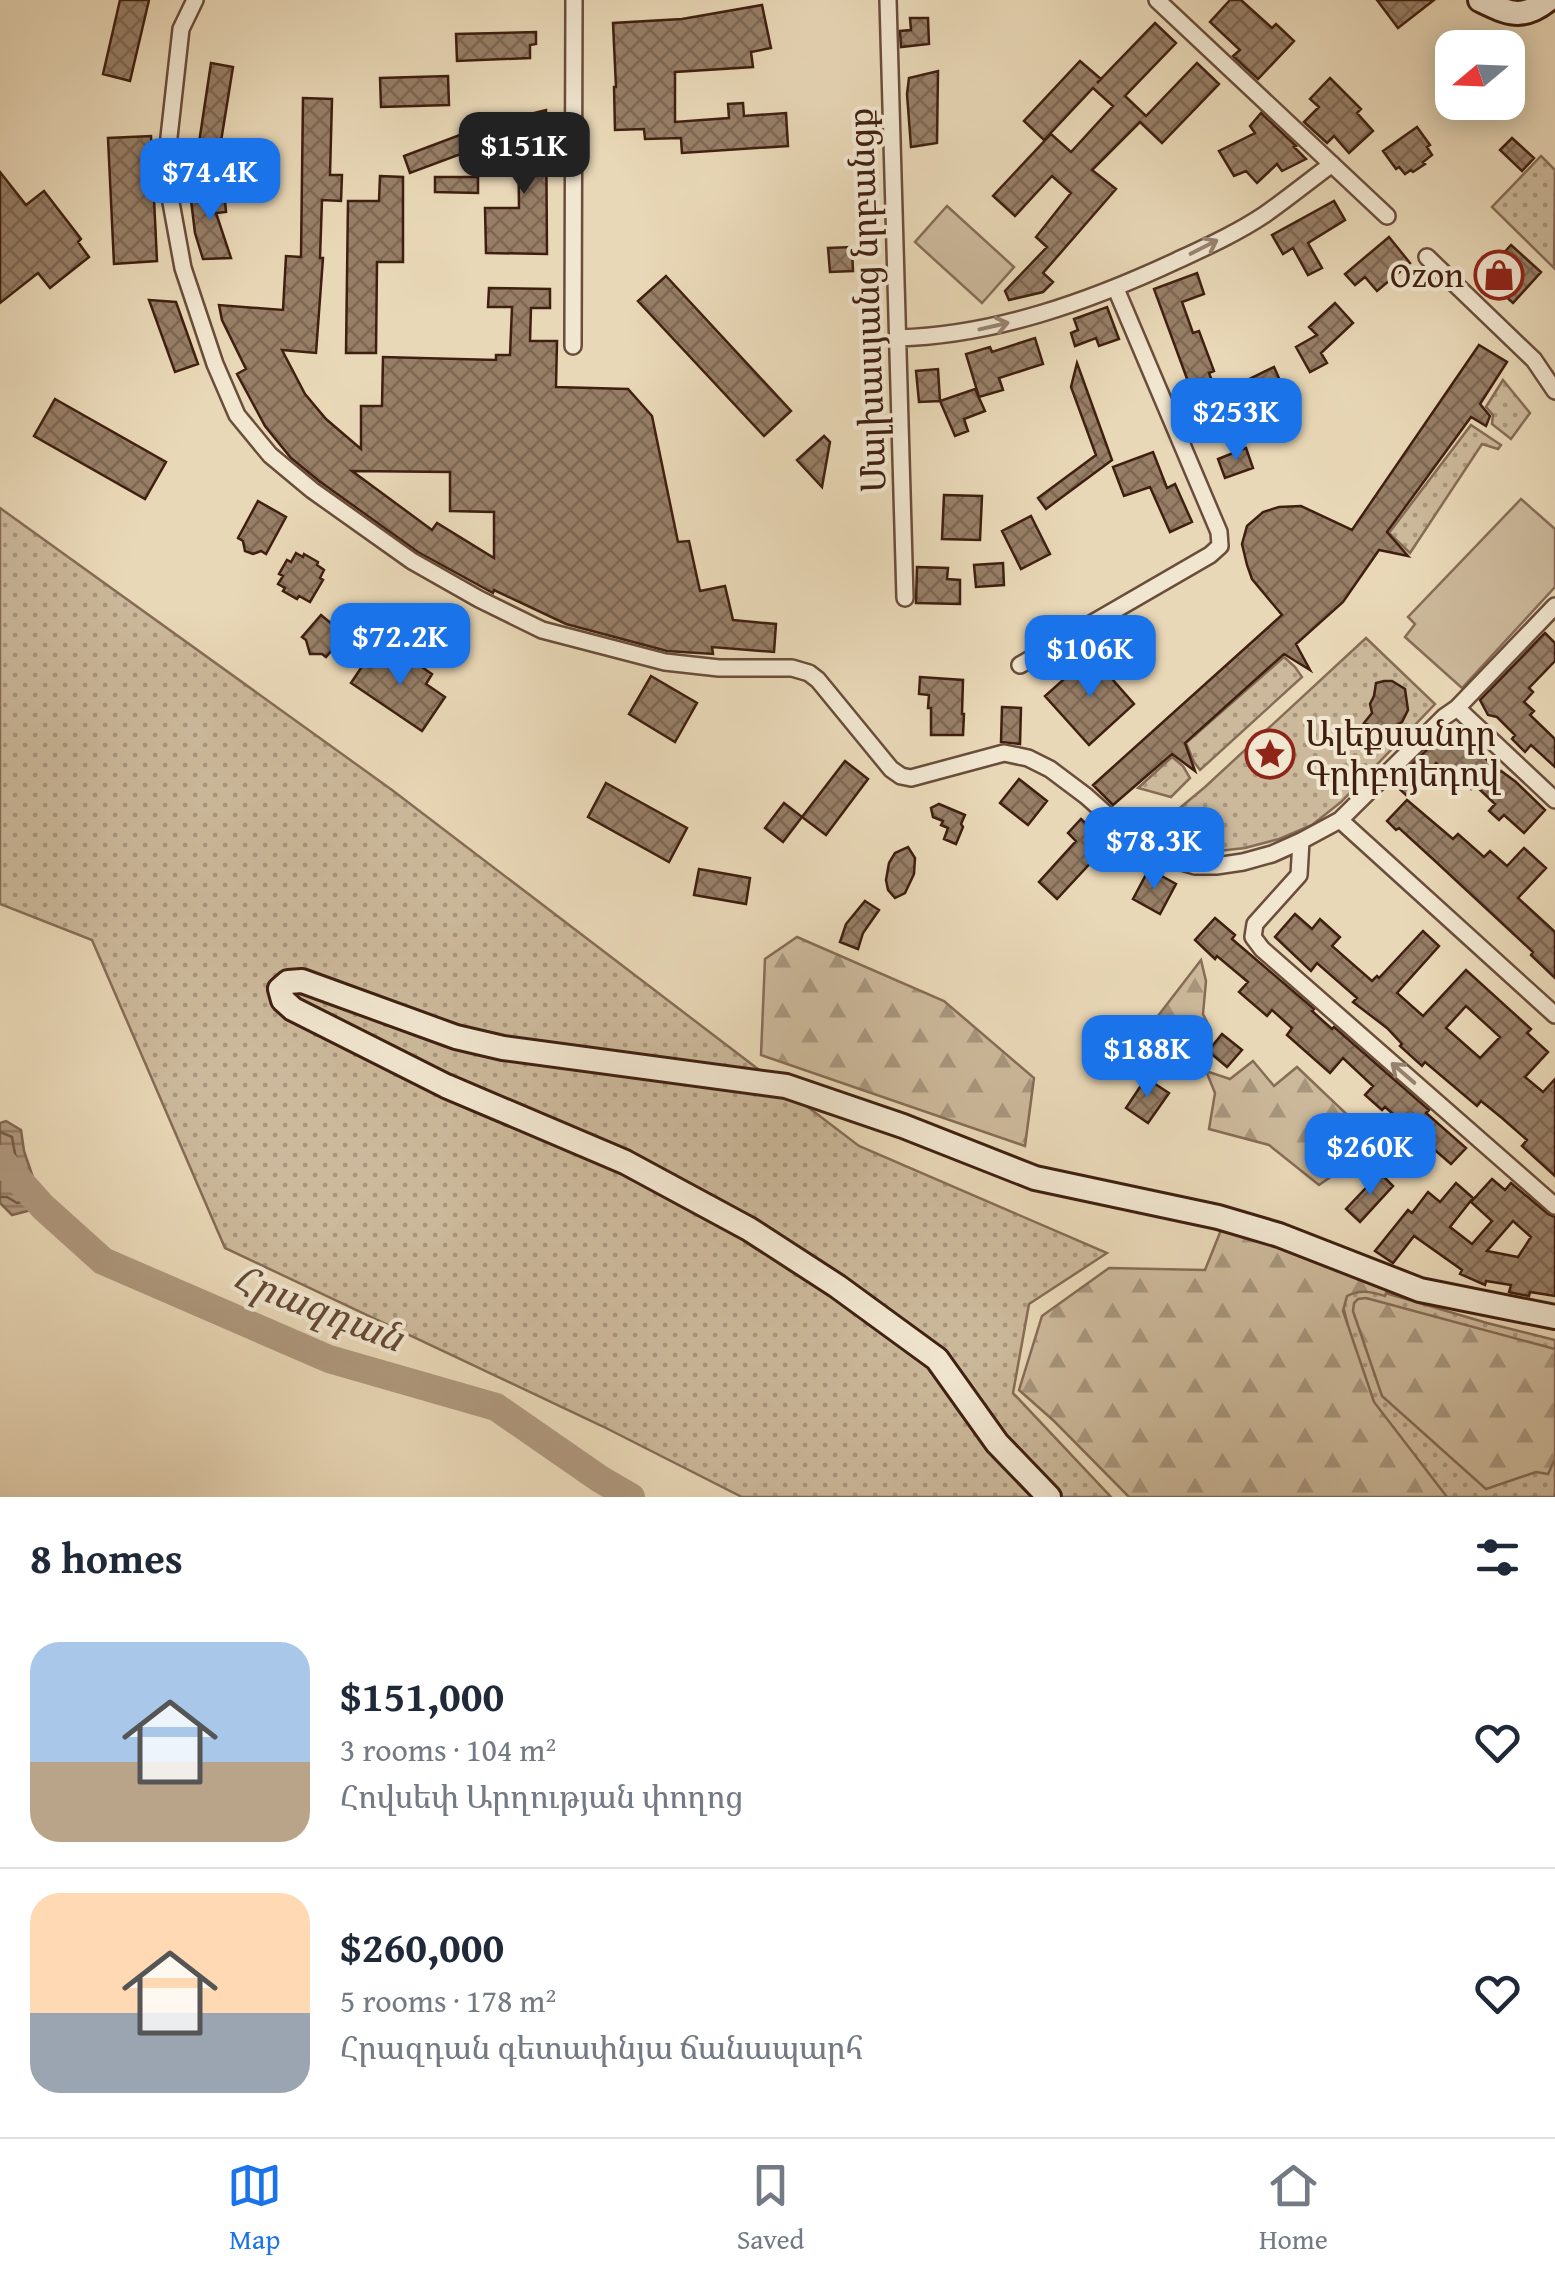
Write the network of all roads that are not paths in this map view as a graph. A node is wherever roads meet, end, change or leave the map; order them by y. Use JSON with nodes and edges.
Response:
{"nodes":[{"id":1,"x":194,"y":0,"type":"edge"},
{"id":2,"x":574,"y":0,"type":"edge"},
{"id":3,"x":888,"y":0,"type":"edge"},
{"id":4,"x":1156,"y":0,"type":"edge"},
{"id":5,"x":1480,"y":0,"type":"edge"},
{"id":6,"x":1548,"y":0,"type":"edge"},
{"id":7,"x":1332,"y":164,"type":"junction"},
{"id":8,"x":1387,"y":216,"type":"dead end"},
{"id":9,"x":1427,"y":258,"type":"dead end"},
{"id":10,"x":1116,"y":289,"type":"junction"},
{"id":11,"x":898,"y":338,"type":"junction"},
{"id":12,"x":573,"y":346,"type":"dead end"},
{"id":13,"x":1555,"y":391,"type":"edge"},
{"id":14,"x":905,"y":598,"type":"dead end"},
{"id":15,"x":1555,"y":606,"type":"edge"},
{"id":16,"x":1020,"y":664,"type":"dead end"},
{"id":17,"x":1458,"y":708,"type":"junction"},
{"id":18,"x":1555,"y":800,"type":"edge"},
{"id":19,"x":1340,"y":820,"type":"junction"},
{"id":20,"x":1300,"y":842,"type":"junction"},
{"id":21,"x":1555,"y":1015,"type":"edge"},
{"id":22,"x":1555,"y":1206,"type":"edge"},
{"id":23,"x":1555,"y":1317,"type":"edge"},
{"id":24,"x":1049,"y":1497,"type":"edge"}],
"edges":[{"from":1,"to":20,"type":"street"},
{"from":2,"to":12,"type":"street"},
{"from":3,"to":11,"type":"street","name":"Մալխասյանց նրբանցք"},
{"from":4,"to":7,"type":"street"},
{"from":5,"to":6,"type":"street"},
{"from":7,"to":8,"type":"street"},
{"from":10,"to":7,"type":"street","one_way":true},
{"from":9,"to":13,"type":"street"},
{"from":11,"to":10,"type":"street","one_way":true},
{"from":10,"to":16,"type":"street"},
{"from":11,"to":14,"type":"street","name":"Մալխասյանց նրբանցք"},
{"from":15,"to":17,"type":"street"},
{"from":17,"to":18,"type":"street"},
{"from":17,"to":19,"type":"street"},
{"from":19,"to":20,"type":"street"},
{"from":19,"to":21,"type":"street"},
{"from":22,"to":20,"type":"street","one_way":true},
{"from":23,"to":24,"type":"street"}]}
